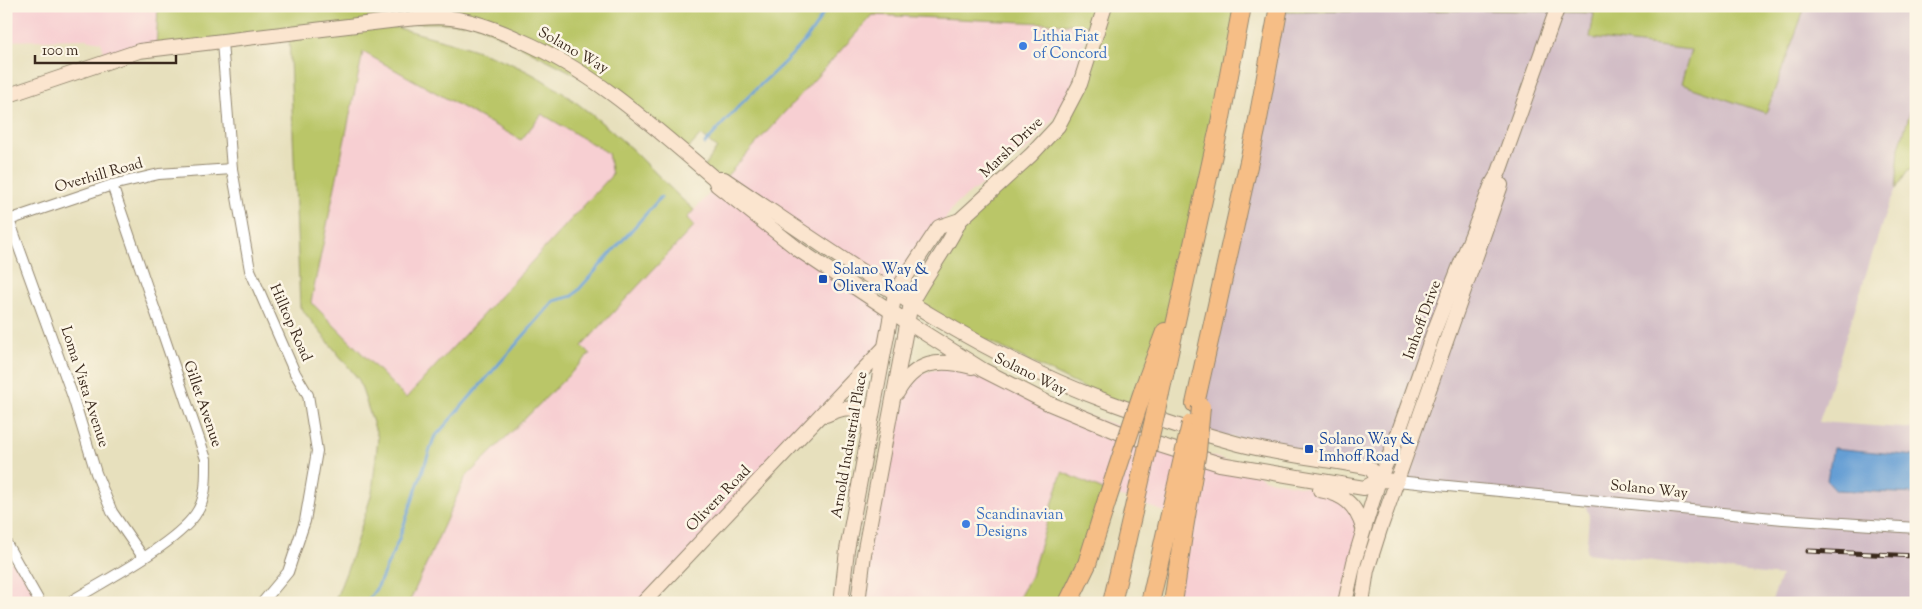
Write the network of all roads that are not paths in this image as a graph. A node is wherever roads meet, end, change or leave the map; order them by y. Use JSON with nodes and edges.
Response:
{"nodes":[{"id":1,"x":1105,"y":6,"type":"edge"},
{"id":2,"x":1242,"y":6,"type":"edge"},
{"id":3,"x":1279,"y":6,"type":"edge"},
{"id":4,"x":1557,"y":8,"type":"edge"},
{"id":5,"x":222,"y":42,"type":"junction"},
{"id":6,"x":6,"y":96,"type":"edge"},
{"id":7,"x":232,"y":169,"type":"junction"},
{"id":8,"x":1499,"y":172,"type":"junction"},
{"id":9,"x":715,"y":179,"type":"junction"},
{"id":10,"x":112,"y":185,"type":"junction"},
{"id":11,"x":8,"y":220,"type":"edge"},
{"id":12,"x":960,"y":220,"type":"junction"},
{"id":13,"x":895,"y":293,"type":"junction"},
{"id":14,"x":911,"y":303,"type":"junction"},
{"id":15,"x":891,"y":312,"type":"junction"},
{"id":16,"x":907,"y":322,"type":"junction"},
{"id":17,"x":884,"y":349,"type":"junction"},
{"id":18,"x":983,"y":370,"type":"junction"},
{"id":19,"x":1152,"y":391,"type":"junction"},
{"id":20,"x":892,"y":402,"type":"junction"},
{"id":21,"x":818,"y":418,"type":"junction"},
{"id":22,"x":870,"y":423,"type":"junction"},
{"id":23,"x":1254,"y":470,"type":"junction"},
{"id":24,"x":1379,"y":480,"type":"junction"},
{"id":25,"x":1397,"y":481,"type":"junction"},
{"id":26,"x":1176,"y":525,"type":"junction"},
{"id":27,"x":1363,"y":528,"type":"junction"},
{"id":28,"x":1916,"y":528,"type":"edge"},
{"id":29,"x":6,"y":544,"type":"edge"},
{"id":30,"x":143,"y":557,"type":"junction"},
{"id":31,"x":40,"y":603,"type":"edge"},
{"id":32,"x":68,"y":603,"type":"edge"},
{"id":33,"x":262,"y":603,"type":"edge"},
{"id":34,"x":643,"y":603,"type":"edge"},
{"id":35,"x":840,"y":603,"type":"edge"},
{"id":36,"x":858,"y":603,"type":"edge"},
{"id":37,"x":1068,"y":603,"type":"edge"},
{"id":38,"x":1112,"y":603,"type":"edge"},
{"id":39,"x":1150,"y":603,"type":"edge"},
{"id":40,"x":1173,"y":603,"type":"edge"},
{"id":41,"x":1345,"y":603,"type":"edge"},
{"id":42,"x":1362,"y":603,"type":"edge"}],
"edges":[{"from":1,"to":12,"type":"street","name":"Marsh Drive"},
{"from":2,"to":19,"type":"highway"},
{"from":3,"to":26,"type":"highway","bridge":true},
{"from":4,"to":8,"type":"street","name":"Imhoff Drive"},
{"from":5,"to":6,"type":"street","name":"Solano Way"},
{"from":5,"to":7,"type":"street","name":"Hilltop Road"},
{"from":5,"to":9,"type":"street","name":"Solano Way"},
{"from":7,"to":10,"type":"street","name":"Overhill Road"},
{"from":7,"to":33,"type":"street","name":"Hilltop Road"},
{"from":8,"to":24,"type":"street","name":"Imhoff Drive"},
{"from":8,"to":25,"type":"street","name":"Imhoff Drive"},
{"from":9,"to":13,"type":"street","name":"Solano Way"},
{"from":9,"to":15,"type":"street","name":"Solano Way"},
{"from":10,"to":11,"type":"street","name":"Overhill Road"},
{"from":10,"to":30,"type":"street","name":"Gillet Avenue"},
{"from":11,"to":30,"type":"street","name":"Loma Vista Avenue"},
{"from":12,"to":13,"type":"street","name":"Marsh Drive"},
{"from":12,"to":14,"type":"street","name":"Marsh Drive"},
{"from":13,"to":14,"type":"street","name":"Solano Way"},
{"from":13,"to":15,"type":"street","name":"Arnold Industrial Place"},
{"from":14,"to":16,"type":"street"},
{"from":14,"to":24,"type":"street","name":"Solano Way"},
{"from":15,"to":16,"type":"street","name":"Solano Way"},
{"from":15,"to":17,"type":"street","name":"Arnold Industrial Place"},
{"from":16,"to":18,"type":"street","name":"Solano Way"},
{"from":16,"to":20,"type":"street"},
{"from":17,"to":21,"type":"street","name":"Olivera Road"},
{"from":17,"to":22,"type":"street","name":"Arnold Industrial Place"},
{"from":18,"to":20,"type":"street"},
{"from":18,"to":23,"type":"street","name":"Solano Way"},
{"from":19,"to":37,"type":"highway","bridge":true},
{"from":19,"to":38,"type":"highway","bridge":true},
{"from":20,"to":36,"type":"street"},
{"from":21,"to":22,"type":"street"},
{"from":21,"to":34,"type":"street","name":"Olivera Road"},
{"from":22,"to":35,"type":"street","name":"Arnold Industrial Place"},
{"from":23,"to":24,"type":"street","name":"Solano Way"},
{"from":23,"to":27,"type":"street"},
{"from":24,"to":25,"type":"street","name":"Solano Way"},
{"from":24,"to":27,"type":"street","name":"Imhoff Drive"},
{"from":25,"to":28,"type":"street","name":"Solano Way"},
{"from":25,"to":42,"type":"street","name":"Imhoff Drive"},
{"from":26,"to":39,"type":"highway"},
{"from":26,"to":40,"type":"highway"},
{"from":27,"to":41,"type":"street","name":"Imhoff Drive"},
{"from":29,"to":31,"type":"street"},
{"from":30,"to":32,"type":"street","name":"Gillet Avenue"}]}
